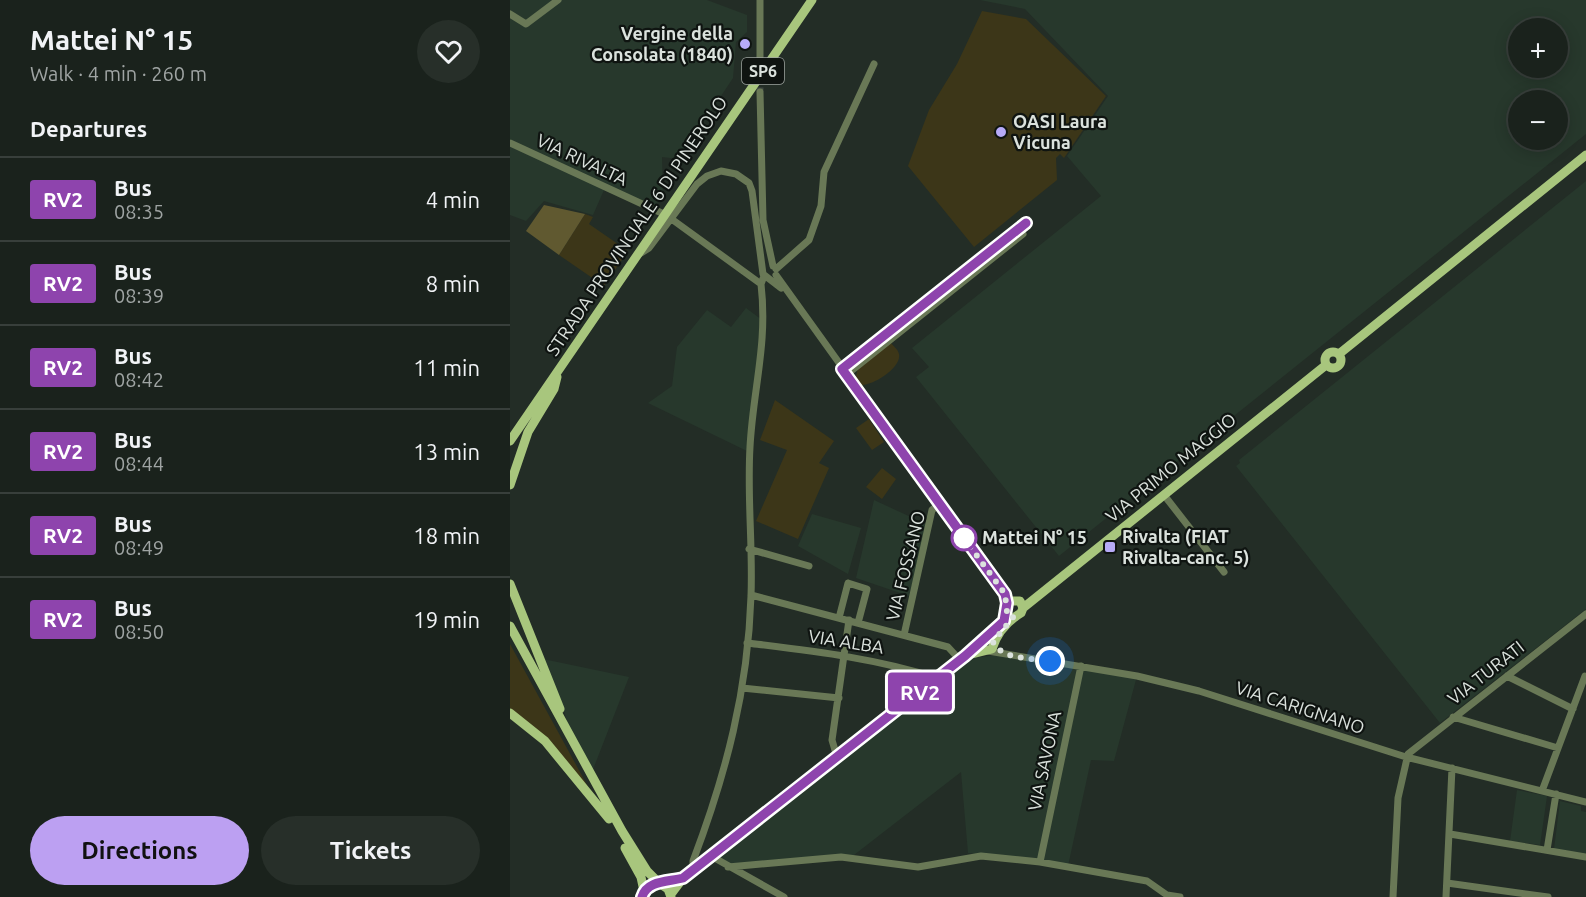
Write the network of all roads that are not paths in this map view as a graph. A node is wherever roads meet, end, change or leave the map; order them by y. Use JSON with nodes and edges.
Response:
{"nodes":[{"id":1,"x":558,"y":0,"type":"edge"},
{"id":2,"x":760,"y":0,"type":"edge"},
{"id":3,"x":812,"y":0,"type":"edge"},
{"id":4,"x":510,"y":14,"type":"edge"},
{"id":5,"x":759,"y":56,"type":"tunnel mouth"},
{"id":6,"x":874,"y":64,"type":"dead end"},
{"id":7,"x":760,"y":92,"type":"tunnel mouth"},
{"id":8,"x":510,"y":143,"type":"edge"},
{"id":9,"x":1586,"y":155,"type":"edge"},
{"id":10,"x":669,"y":217,"type":"junction"},
{"id":11,"x":1026,"y":223,"type":"dead end"},
{"id":12,"x":1023,"y":234,"type":"dead end"},
{"id":13,"x":770,"y":272,"type":"junction"},
{"id":14,"x":761,"y":287,"type":"junction"},
{"id":15,"x":561,"y":367,"type":"junction"},
{"id":16,"x":844,"y":372,"type":"junction"},
{"id":17,"x":510,"y":441,"type":"edge"},
{"id":18,"x":510,"y":485,"type":"edge"},
{"id":19,"x":1164,"y":495,"type":"junction"},
{"id":20,"x":939,"y":504,"type":"junction"},
{"id":21,"x":749,"y":549,"type":"junction"},
{"id":22,"x":809,"y":566,"type":"dead end"},
{"id":23,"x":1224,"y":572,"type":"dead end"},
{"id":24,"x":510,"y":584,"type":"edge"},
{"id":25,"x":751,"y":595,"type":"junction"},
{"id":26,"x":1013,"y":605,"type":"junction"},
{"id":27,"x":1586,"y":614,"type":"edge"},
{"id":28,"x":839,"y":618,"type":"junction"},
{"id":29,"x":849,"y":620,"type":"junction"},
{"id":30,"x":858,"y":623,"type":"junction"},
{"id":31,"x":510,"y":626,"type":"edge"},
{"id":32,"x":904,"y":636,"type":"junction"},
{"id":33,"x":510,"y":637,"type":"edge"},
{"id":34,"x":747,"y":643,"type":"junction"},
{"id":35,"x":986,"y":645,"type":"junction"},
{"id":36,"x":844,"y":655,"type":"junction"},
{"id":37,"x":963,"y":658,"type":"junction"},
{"id":38,"x":1080,"y":666,"type":"junction"},
{"id":39,"x":1507,"y":676,"type":"junction"},
{"id":40,"x":1585,"y":676,"type":"edge"},
{"id":41,"x":937,"y":678,"type":"junction"},
{"id":42,"x":742,"y":688,"type":"junction"},
{"id":43,"x":839,"y":698,"type":"junction"},
{"id":44,"x":1573,"y":709,"type":"junction"},
{"id":45,"x":510,"y":713,"type":"edge"},
{"id":46,"x":1453,"y":717,"type":"junction"},
{"id":47,"x":570,"y":737,"type":"junction"},
{"id":48,"x":1558,"y":747,"type":"junction"},
{"id":49,"x":1406,"y":757,"type":"junction"},
{"id":50,"x":837,"y":758,"type":"junction"},
{"id":51,"x":1452,"y":768,"type":"junction"},
{"id":52,"x":1542,"y":791,"type":"junction"},
{"id":53,"x":1556,"y":794,"type":"junction"},
{"id":54,"x":1586,"y":802,"type":"edge"},
{"id":55,"x":611,"y":818,"type":"junction"},
{"id":56,"x":1450,"y":834,"type":"junction"},
{"id":57,"x":1547,"y":850,"type":"junction"},
{"id":58,"x":711,"y":856,"type":"junction"},
{"id":59,"x":1586,"y":857,"type":"edge"},
{"id":60,"x":1040,"y":862,"type":"junction"},
{"id":61,"x":728,"y":867,"type":"junction"},
{"id":62,"x":693,"y":871,"type":"junction"},
{"id":63,"x":683,"y":878,"type":"junction"},
{"id":64,"x":1447,"y":883,"type":"junction"},
{"id":65,"x":660,"y":884,"type":"junction"},
{"id":66,"x":643,"y":894,"type":"edge"},
{"id":67,"x":671,"y":895,"type":"edge"},
{"id":68,"x":784,"y":897,"type":"edge"},
{"id":69,"x":1180,"y":897,"type":"edge"},
{"id":70,"x":1393,"y":897,"type":"edge"},
{"id":71,"x":1446,"y":897,"type":"edge"},
{"id":72,"x":1548,"y":897,"type":"edge"}],
"edges":[{"from":1,"to":4,"type":"street"},
{"from":2,"to":5,"type":"street"},
{"from":3,"to":10,"type":"main road","name":"STRADA PROVINCIALE 6 DI PINEROLO","number":"SP6"},
{"from":6,"to":13,"type":"street"},
{"from":7,"to":13,"type":"street"},
{"from":8,"to":10,"type":"street","name":"VIA RIVALTA"},
{"from":9,"to":19,"type":"main road","name":"VIA PRIMO MAGGIO"},
{"from":10,"to":13,"type":"street"},
{"from":10,"to":14,"type":"street","name":"VIA RIVALTA"},
{"from":10,"to":15,"type":"main road","name":"STRADA PROVINCIALE 6 DI PINEROLO","number":"SP6"},
{"from":11,"to":16,"type":"street"},
{"from":12,"to":16,"type":"street"},
{"from":13,"to":14,"type":"street"},
{"from":13,"to":16,"type":"street"},
{"from":14,"to":21,"type":"street"},
{"from":15,"to":17,"type":"main road","name":"STRADA PROVINCIALE 6 DI PINEROLO","number":"SP6"},
{"from":15,"to":18,"type":"main road"},
{"from":16,"to":20,"type":"street"},
{"from":19,"to":23,"type":"street"},
{"from":19,"to":26,"type":"main road","name":"VIA PRIMO MAGGIO"},
{"from":20,"to":26,"type":"street"},
{"from":20,"to":32,"type":"street","name":"VIA FOSSANO"},
{"from":21,"to":22,"type":"street"},
{"from":21,"to":25,"type":"street"},
{"from":24,"to":47,"type":"main road"},
{"from":25,"to":28,"type":"street"},
{"from":25,"to":34,"type":"street"},
{"from":26,"to":35,"type":"main road","name":"VIA PRIMO MAGGIO"},
{"from":27,"to":39,"type":"street","name":"VIA TURATI"},
{"from":28,"to":29,"type":"street"},
{"from":28,"to":30,"type":"street"},
{"from":29,"to":30,"type":"street"},
{"from":29,"to":36,"type":"street"},
{"from":30,"to":32,"type":"street"},
{"from":31,"to":47,"type":"main road"},
{"from":32,"to":37,"type":"street"},
{"from":33,"to":55,"type":"main road"},
{"from":34,"to":36,"type":"street","name":"VIA ALBA"},
{"from":34,"to":42,"type":"street"},
{"from":35,"to":37,"type":"main road","name":"VIA PRIMO MAGGIO"},
{"from":35,"to":38,"type":"street","name":"VIA CARIGNANO"},
{"from":36,"to":41,"type":"street","name":"VIA ALBA"},
{"from":36,"to":43,"type":"street"},
{"from":37,"to":41,"type":"main road","name":"VIA PRIMO MAGGIO"},
{"from":38,"to":49,"type":"street","name":"VIA CARIGNANO"},
{"from":38,"to":60,"type":"street","name":"VIA SAVONA"},
{"from":39,"to":44,"type":"street"},
{"from":39,"to":46,"type":"street","name":"VIA TURATI"},
{"from":40,"to":44,"type":"street"},
{"from":41,"to":50,"type":"main road","name":"VIA PRIMO MAGGIO"},
{"from":42,"to":43,"type":"street"},
{"from":42,"to":62,"type":"street"},
{"from":43,"to":50,"type":"street"},
{"from":44,"to":48,"type":"street"},
{"from":45,"to":55,"type":"main road"},
{"from":46,"to":48,"type":"street"},
{"from":46,"to":49,"type":"street","name":"VIA TURATI"},
{"from":47,"to":55,"type":"main road"},
{"from":48,"to":52,"type":"street"},
{"from":49,"to":51,"type":"street","name":"VIA CARIGNANO"},
{"from":49,"to":70,"type":"street"},
{"from":50,"to":58,"type":"main road","name":"VIA PRIMO MAGGIO"},
{"from":51,"to":52,"type":"street","name":"VIA CARIGNANO"},
{"from":51,"to":56,"type":"street"},
{"from":52,"to":53,"type":"street","name":"VIA CARIGNANO"},
{"from":53,"to":54,"type":"street","name":"VIA CARIGNANO"},
{"from":53,"to":57,"type":"street"},
{"from":55,"to":65,"type":"main road"},
{"from":55,"to":66,"type":"main road"},
{"from":56,"to":57,"type":"street"},
{"from":56,"to":64,"type":"street"},
{"from":57,"to":59,"type":"street"},
{"from":58,"to":61,"type":"street"},
{"from":58,"to":62,"type":"main road","name":"VIA PRIMO MAGGIO"},
{"from":60,"to":61,"type":"street"},
{"from":60,"to":69,"type":"street"},
{"from":61,"to":68,"type":"street"},
{"from":62,"to":63,"type":"main road","name":"VIA PRIMO MAGGIO"},
{"from":63,"to":65,"type":"main road","name":"VIA PRIMO MAGGIO"},
{"from":63,"to":67,"type":"main road","name":"VIA PRIMO MAGGIO"},
{"from":64,"to":71,"type":"street"},
{"from":64,"to":72,"type":"street"},
{"from":65,"to":66,"type":"main road","name":"VIA PRIMO MAGGIO"},
{"from":65,"to":67,"type":"main road"}]}
